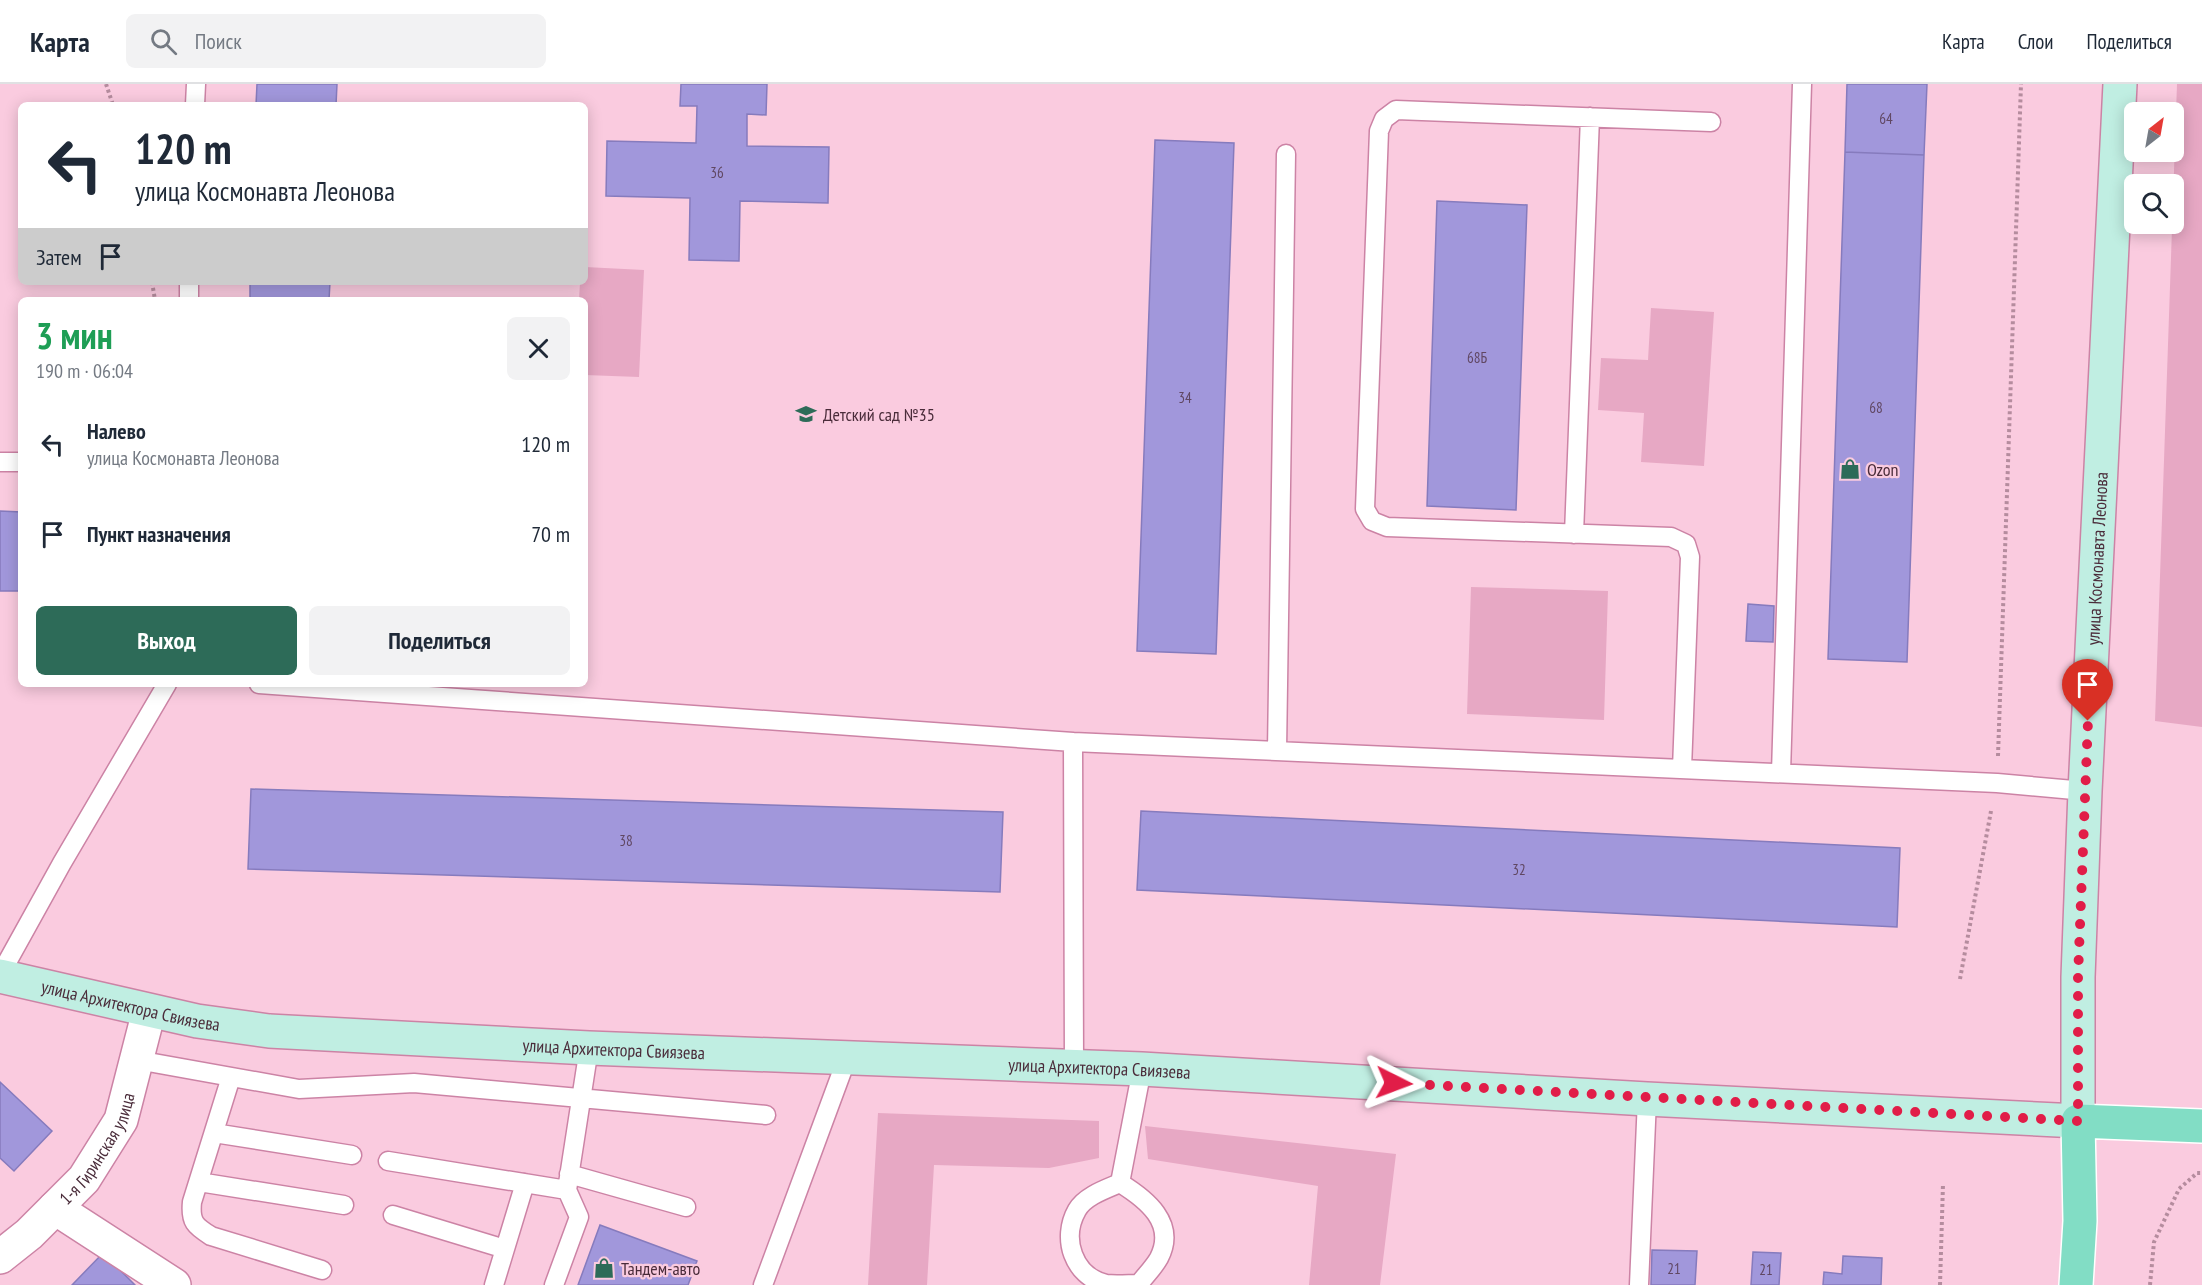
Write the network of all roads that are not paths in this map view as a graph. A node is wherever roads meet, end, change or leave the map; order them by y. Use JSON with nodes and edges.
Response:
{"nodes":[{"id":1,"x":196,"y":84,"type":"edge"},
{"id":2,"x":1802,"y":84,"type":"edge"},
{"id":3,"x":2120,"y":84,"type":"edge"},
{"id":4,"x":195,"y":102,"type":"edge"},
{"id":5,"x":1590,"y":117,"type":"junction"},
{"id":6,"x":1711,"y":122,"type":"dead end"},
{"id":7,"x":1286,"y":154,"type":"dead end"},
{"id":8,"x":0,"y":462,"type":"edge"},
{"id":9,"x":18,"y":462,"type":"edge"},
{"id":10,"x":1574,"y":534,"type":"junction"},
{"id":11,"x":165,"y":687,"type":"edge"},
{"id":12,"x":301,"y":687,"type":"edge"},
{"id":13,"x":1073,"y":742,"type":"junction"},
{"id":14,"x":1276,"y":751,"type":"junction"},
{"id":15,"x":1682,"y":769,"type":"junction"},
{"id":16,"x":1781,"y":773,"type":"junction"},
{"id":17,"x":2085,"y":792,"type":"junction"},
{"id":18,"x":0,"y":976,"type":"edge"},
{"id":19,"x":149,"y":1011,"type":"junction"},
{"id":20,"x":590,"y":1048,"type":"junction"},
{"id":21,"x":847,"y":1058,"type":"junction"},
{"id":22,"x":137,"y":1060,"type":"junction"},
{"id":23,"x":1074,"y":1066,"type":"junction"},
{"id":24,"x":1142,"y":1069,"type":"junction"},
{"id":25,"x":231,"y":1077,"type":"junction"},
{"id":26,"x":581,"y":1099,"type":"junction"},
{"id":27,"x":1647,"y":1099,"type":"junction"},
{"id":28,"x":766,"y":1115,"type":"dead end"},
{"id":29,"x":2078,"y":1121,"type":"junction"},
{"id":30,"x":2202,"y":1126,"type":"edge"},
{"id":31,"x":214,"y":1133,"type":"junction"},
{"id":32,"x":352,"y":1155,"type":"dead end"},
{"id":33,"x":388,"y":1161,"type":"dead end"},
{"id":34,"x":199,"y":1182,"type":"junction"},
{"id":35,"x":568,"y":1182,"type":"junction"},
{"id":36,"x":525,"y":1183,"type":"junction"},
{"id":37,"x":1120,"y":1183,"type":"junction"},
{"id":38,"x":344,"y":1205,"type":"dead end"},
{"id":39,"x":686,"y":1207,"type":"dead end"},
{"id":40,"x":55,"y":1208,"type":"junction"},
{"id":41,"x":393,"y":1215,"type":"dead end"},
{"id":42,"x":505,"y":1249,"type":"junction"},
{"id":43,"x":0,"y":1257,"type":"edge"},
{"id":44,"x":322,"y":1270,"type":"dead end"},
{"id":45,"x":1144,"y":1284,"type":"edge"},
{"id":46,"x":174,"y":1285,"type":"edge"},
{"id":47,"x":494,"y":1285,"type":"edge"},
{"id":48,"x":554,"y":1285,"type":"edge"},
{"id":49,"x":763,"y":1285,"type":"edge"},
{"id":50,"x":1639,"y":1285,"type":"edge"},
{"id":51,"x":2076,"y":1285,"type":"edge"}],
"edges":[{"from":1,"to":4,"type":"lane"},
{"from":2,"to":16,"type":"lane"},
{"from":3,"to":17,"type":"main road","name":"улица Космонавта Леонова"},
{"from":5,"to":6,"type":"lane"},
{"from":5,"to":10,"type":"lane"},
{"from":5,"to":10,"type":"lane"},
{"from":7,"to":14,"type":"lane"},
{"from":8,"to":9,"type":"lane"},
{"from":10,"to":15,"type":"lane"},
{"from":11,"to":18,"type":"lane"},
{"from":12,"to":13,"type":"lane"},
{"from":13,"to":14,"type":"lane"},
{"from":13,"to":23,"type":"lane"},
{"from":14,"to":15,"type":"lane"},
{"from":15,"to":16,"type":"lane"},
{"from":16,"to":17,"type":"lane"},
{"from":17,"to":29,"type":"main road","name":"улица Космонавта Леонова"},
{"from":18,"to":19,"type":"main road","name":"улица Архитектора Свиязева"},
{"from":19,"to":20,"type":"main road","name":"улица Архитектора Свиязева"},
{"from":19,"to":22,"type":"street","name":"1-я Гиринская улица"},
{"from":20,"to":21,"type":"main road","name":"улица Архитектора Свиязева"},
{"from":20,"to":26,"type":"lane"},
{"from":21,"to":23,"type":"main road","name":"улица Архитектора Свиязева"},
{"from":21,"to":49,"type":"lane"},
{"from":22,"to":25,"type":"lane"},
{"from":22,"to":40,"type":"street","name":"1-я Гиринская улица"},
{"from":23,"to":24,"type":"main road","name":"улица Архитектора Свиязева"},
{"from":24,"to":27,"type":"main road","name":"улица Архитектора Свиязева"},
{"from":24,"to":37,"type":"lane"},
{"from":25,"to":26,"type":"lane"},
{"from":25,"to":31,"type":"lane"},
{"from":26,"to":28,"type":"lane"},
{"from":26,"to":35,"type":"lane"},
{"from":27,"to":29,"type":"main road","name":"улица Архитектора Свиязева"},
{"from":27,"to":50,"type":"lane"},
{"from":29,"to":30,"type":"main road","name":"улица Архитектора Свиязева"},
{"from":29,"to":51,"type":"main road","name":"улица Космонавта Леонова"},
{"from":31,"to":32,"type":"lane"},
{"from":31,"to":34,"type":"lane"},
{"from":33,"to":36,"type":"lane"},
{"from":34,"to":38,"type":"lane"},
{"from":34,"to":44,"type":"lane"},
{"from":35,"to":36,"type":"lane"},
{"from":35,"to":39,"type":"lane"},
{"from":35,"to":48,"type":"lane"},
{"from":36,"to":42,"type":"lane"},
{"from":37,"to":45,"type":"lane"},
{"from":37,"to":45,"type":"lane"},
{"from":40,"to":43,"type":"street","name":"1-я Гиринская улица"},
{"from":40,"to":46,"type":"street"},
{"from":41,"to":42,"type":"lane"},
{"from":42,"to":47,"type":"lane"}]}
